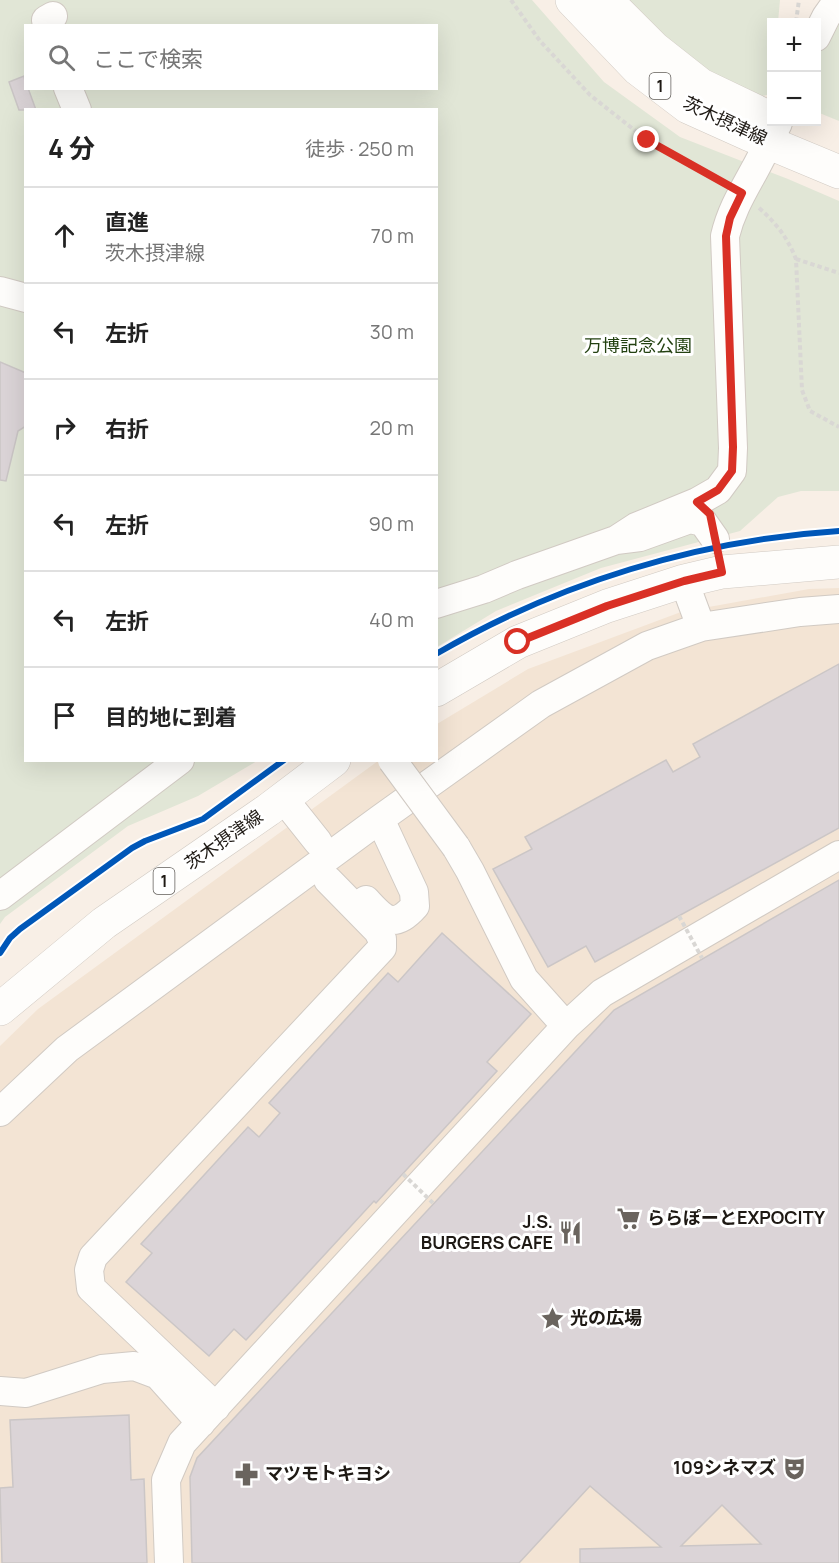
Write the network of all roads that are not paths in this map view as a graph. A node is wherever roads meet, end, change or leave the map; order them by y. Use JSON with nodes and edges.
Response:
{"nodes":[{"id":1,"x":572,"y":0,"type":"edge"},
{"id":2,"x":606,"y":0,"type":"edge"},
{"id":3,"x":838,"y":0,"type":"edge"},
{"id":4,"x":821,"y":27,"type":"edge"},
{"id":5,"x":69,"y":90,"type":"edge"},
{"id":6,"x":76,"y":108,"type":"edge"},
{"id":7,"x":767,"y":121,"type":"edge"},
{"id":8,"x":772,"y":126,"type":"edge"},
{"id":9,"x":775,"y":126,"type":"edge"},
{"id":10,"x":776,"y":126,"type":"edge"},
{"id":11,"x":778,"y":126,"type":"edge"},
{"id":12,"x":839,"y":147,"type":"edge"},
{"id":13,"x":839,"y":172,"type":"edge"},
{"id":14,"x":0,"y":291,"type":"edge"},
{"id":15,"x":24,"y":297,"type":"edge"},
{"id":16,"x":685,"y":499,"type":"junction"},
{"id":17,"x":715,"y":539,"type":"junction"},
{"id":18,"x":616,"y":540,"type":"junction"},
{"id":19,"x":839,"y":562,"type":"edge"},
{"id":20,"x":722,"y":572,"type":"junction"},
{"id":21,"x":517,"y":575,"type":"junction"},
{"id":22,"x":684,"y":581,"type":"junction"},
{"id":23,"x":438,"y":603,"type":"edge"},
{"id":24,"x":839,"y":609,"type":"edge"},
{"id":25,"x":701,"y":627,"type":"junction"},
{"id":26,"x":438,"y":689,"type":"edge"},
{"id":27,"x":177,"y":762,"type":"edge"},
{"id":28,"x":331,"y":762,"type":"edge"},
{"id":29,"x":393,"y":762,"type":"edge"},
{"id":30,"x":275,"y":804,"type":"junction"},
{"id":31,"x":380,"y":819,"type":"junction"},
{"id":32,"x":310,"y":846,"type":"dead end"},
{"id":33,"x":839,"y":855,"type":"edge"},
{"id":34,"x":0,"y":896,"type":"edge"},
{"id":35,"x":0,"y":1009,"type":"edge"},
{"id":36,"x":566,"y":1026,"type":"junction"},
{"id":37,"x":0,"y":1112,"type":"edge"},
{"id":38,"x":0,"y":1391,"type":"edge"},
{"id":39,"x":208,"y":1415,"type":"junction"},
{"id":40,"x":169,"y":1563,"type":"edge"}],
"edges":[{"from":1,"to":8,"type":"main road","name":"茨木摂津線","number":"1"},
{"from":2,"to":7,"type":"main road","name":"茨木摂津線","number":"1"},
{"from":3,"to":4,"type":"street"},
{"from":5,"to":6,"type":"street"},
{"from":9,"to":16,"type":"street"},
{"from":10,"to":13,"type":"main road","name":"茨木摂津線","number":"1"},
{"from":11,"to":12,"type":"main road","name":"茨木摂津線","number":"1"},
{"from":14,"to":15,"type":"street"},
{"from":16,"to":17,"type":"street"},
{"from":16,"to":18,"type":"street"},
{"from":16,"to":21,"type":"street"},
{"from":17,"to":18,"type":"street"},
{"from":17,"to":20,"type":"street"},
{"from":18,"to":21,"type":"street"},
{"from":19,"to":20,"type":"main road"},
{"from":20,"to":22,"type":"main road"},
{"from":21,"to":23,"type":"street"},
{"from":22,"to":25,"type":"street"},
{"from":22,"to":26,"type":"main road"},
{"from":24,"to":25,"type":"street"},
{"from":25,"to":31,"type":"street"},
{"from":27,"to":34,"type":"street"},
{"from":28,"to":30,"type":"main road","name":"茨木摂津線","number":"1"},
{"from":29,"to":36,"type":"street","bridge":true},
{"from":30,"to":32,"type":"street"},
{"from":30,"to":35,"type":"main road","name":"茨木摂津線","number":"1"},
{"from":31,"to":37,"type":"street"},
{"from":31,"to":39,"type":"street"},
{"from":33,"to":36,"type":"street"},
{"from":36,"to":39,"type":"street"},
{"from":38,"to":39,"type":"street"},
{"from":39,"to":40,"type":"street"}]}
